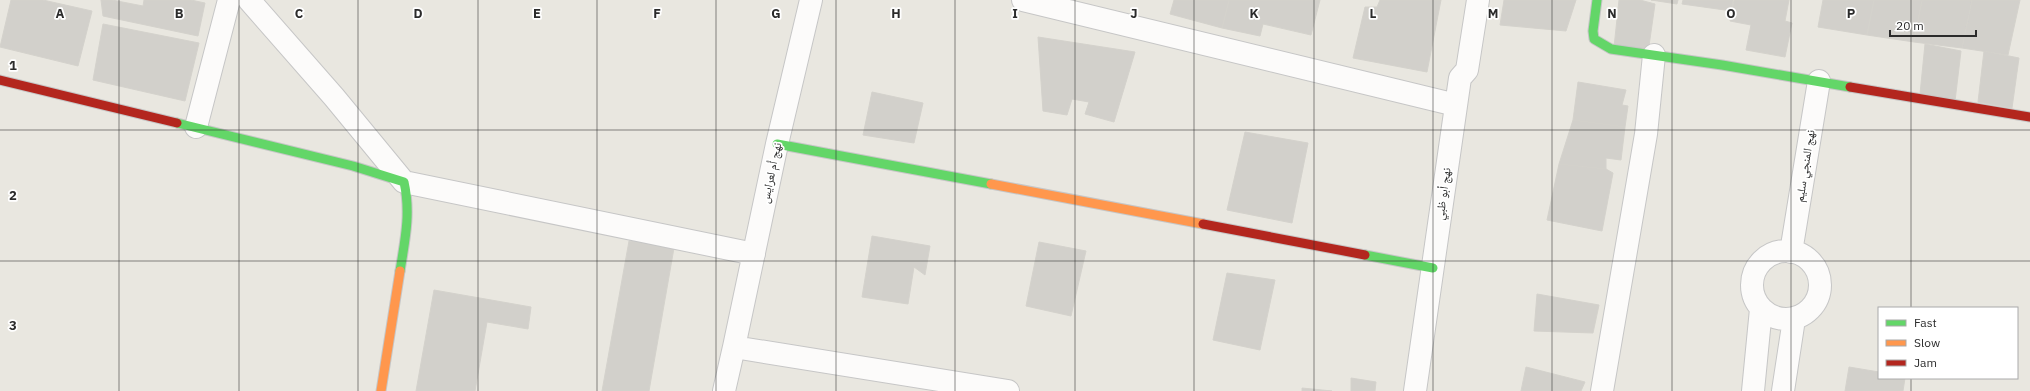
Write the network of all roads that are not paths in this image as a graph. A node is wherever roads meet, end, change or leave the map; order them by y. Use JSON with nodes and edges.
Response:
{"nodes":[{"id":1,"x":229,"y":0,"type":"edge"},
{"id":2,"x":249,"y":0,"type":"edge"},
{"id":3,"x":811,"y":0,"type":"edge"},
{"id":4,"x":1024,"y":0,"type":"edge"},
{"id":5,"x":1478,"y":0,"type":"edge"},
{"id":6,"x":1597,"y":0,"type":"edge"},
{"id":7,"x":1654,"y":55,"type":"junction"},
{"id":8,"x":0,"y":80,"type":"edge"},
{"id":9,"x":1819,"y":81,"type":"junction"},
{"id":10,"x":1456,"y":105,"type":"junction"},
{"id":11,"x":2030,"y":117,"type":"edge"},
{"id":12,"x":196,"y":127,"type":"junction"},
{"id":13,"x":777,"y":144,"type":"junction"},
{"id":14,"x":404,"y":182,"type":"junction"},
{"id":15,"x":1791,"y":252,"type":"junction"},
{"id":16,"x":754,"y":254,"type":"junction"},
{"id":17,"x":1432,"y":268,"type":"junction"},
{"id":18,"x":1761,"y":308,"type":"junction"},
{"id":19,"x":1794,"y":319,"type":"junction"},
{"id":20,"x":734,"y":347,"type":"junction"},
{"id":21,"x":381,"y":391,"type":"edge"},
{"id":22,"x":724,"y":391,"type":"edge"},
{"id":23,"x":1008,"y":391,"type":"edge"},
{"id":24,"x":1415,"y":391,"type":"edge"},
{"id":25,"x":1602,"y":391,"type":"edge"},
{"id":26,"x":1753,"y":391,"type":"edge"},
{"id":27,"x":1783,"y":391,"type":"edge"}],
"edges":[{"from":1,"to":12,"type":"street"},
{"from":2,"to":14,"type":"street"},
{"from":3,"to":13,"type":"street","name":"نهج أم لعرايس"},
{"from":4,"to":10,"type":"street"},
{"from":5,"to":10,"type":"street","name":"نهج أبو ظبي"},
{"from":6,"to":7,"type":"street"},
{"from":7,"to":9,"type":"street"},
{"from":7,"to":25,"type":"street"},
{"from":8,"to":12,"type":"street"},
{"from":9,"to":11,"type":"street"},
{"from":9,"to":15,"type":"street","name":"نهج المنجي سليم"},
{"from":10,"to":17,"type":"street","name":"نهج أبو ظبي"},
{"from":12,"to":14,"type":"street"},
{"from":13,"to":16,"type":"street","name":"نهج أم لعرايس"},
{"from":13,"to":17,"type":"street"},
{"from":14,"to":16,"type":"street"},
{"from":14,"to":21,"type":"street"},
{"from":15,"to":18,"type":"street"},
{"from":15,"to":19,"type":"street"},
{"from":16,"to":20,"type":"street","name":"نهج أم لعرايس"},
{"from":17,"to":24,"type":"street","name":"نهج أبو ظبي"},
{"from":18,"to":19,"type":"street"},
{"from":18,"to":26,"type":"street"},
{"from":19,"to":27,"type":"street"},
{"from":20,"to":22,"type":"street","name":"نهج أم لعرايس"},
{"from":20,"to":23,"type":"street"}]}
